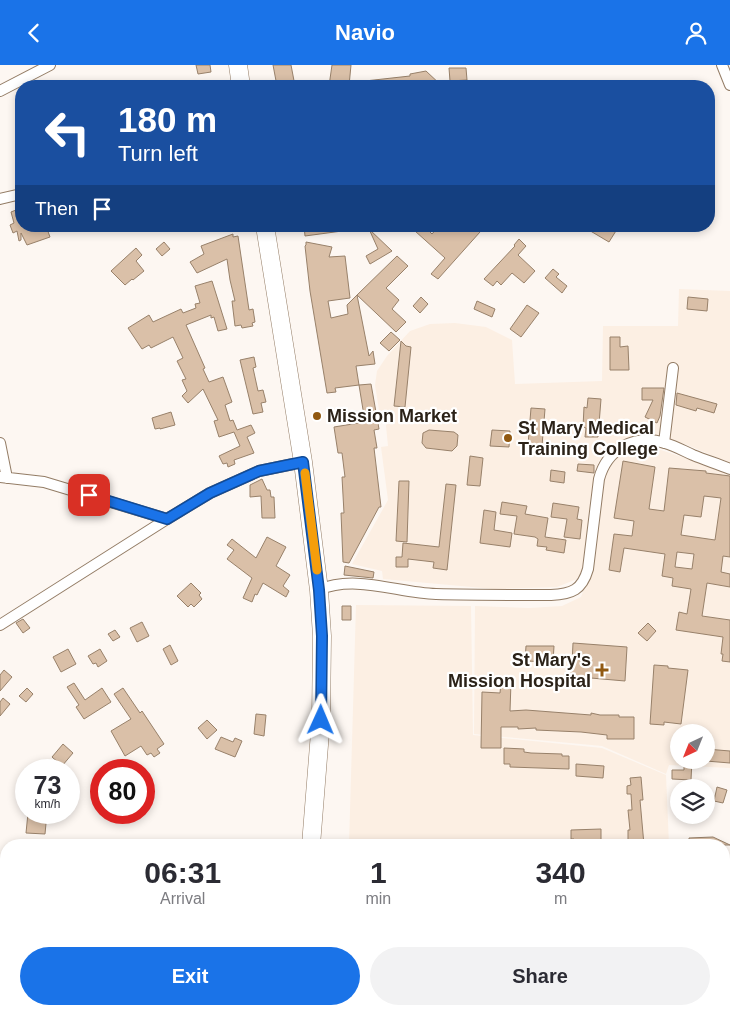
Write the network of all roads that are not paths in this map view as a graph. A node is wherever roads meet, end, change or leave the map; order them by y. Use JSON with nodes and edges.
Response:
{"nodes":[{"id":1,"x":50,"y":65,"type":"edge"},
{"id":2,"x":238,"y":65,"type":"edge"},
{"id":3,"x":722,"y":65,"type":"edge"},
{"id":4,"x":21,"y":80,"type":"edge"},
{"id":5,"x":240,"y":80,"type":"edge"},
{"id":6,"x":15,"y":83,"type":"edge"},
{"id":7,"x":730,"y":85,"type":"edge"},
{"id":8,"x":0,"y":91,"type":"edge"},
{"id":9,"x":15,"y":195,"type":"edge"},
{"id":10,"x":0,"y":199,"type":"edge"},
{"id":11,"x":266,"y":232,"type":"edge"},
{"id":12,"x":673,"y":368,"type":"dead end"},
{"id":13,"x":0,"y":443,"type":"edge"},
{"id":14,"x":664,"y":443,"type":"junction"},
{"id":15,"x":303,"y":462,"type":"junction"},
{"id":16,"x":730,"y":469,"type":"edge"},
{"id":17,"x":3,"y":478,"type":"edge"},
{"id":18,"x":167,"y":519,"type":"junction"},
{"id":19,"x":319,"y":590,"type":"junction"},
{"id":20,"x":0,"y":625,"type":"edge"},
{"id":21,"x":311,"y":839,"type":"edge"}],
"edges":[{"from":1,"to":4,"type":"street"},
{"from":2,"to":5,"type":"highway"},
{"from":3,"to":7,"type":"street"},
{"from":6,"to":8,"type":"street"},
{"from":9,"to":10,"type":"street"},
{"from":11,"to":15,"type":"highway"},
{"from":12,"to":14,"type":"street"},
{"from":13,"to":17,"type":"street"},
{"from":14,"to":16,"type":"street"},
{"from":14,"to":19,"type":"street"},
{"from":15,"to":18,"type":"street"},
{"from":15,"to":19,"type":"highway"},
{"from":17,"to":18,"type":"street"},
{"from":18,"to":20,"type":"street"},
{"from":19,"to":21,"type":"highway"}]}
